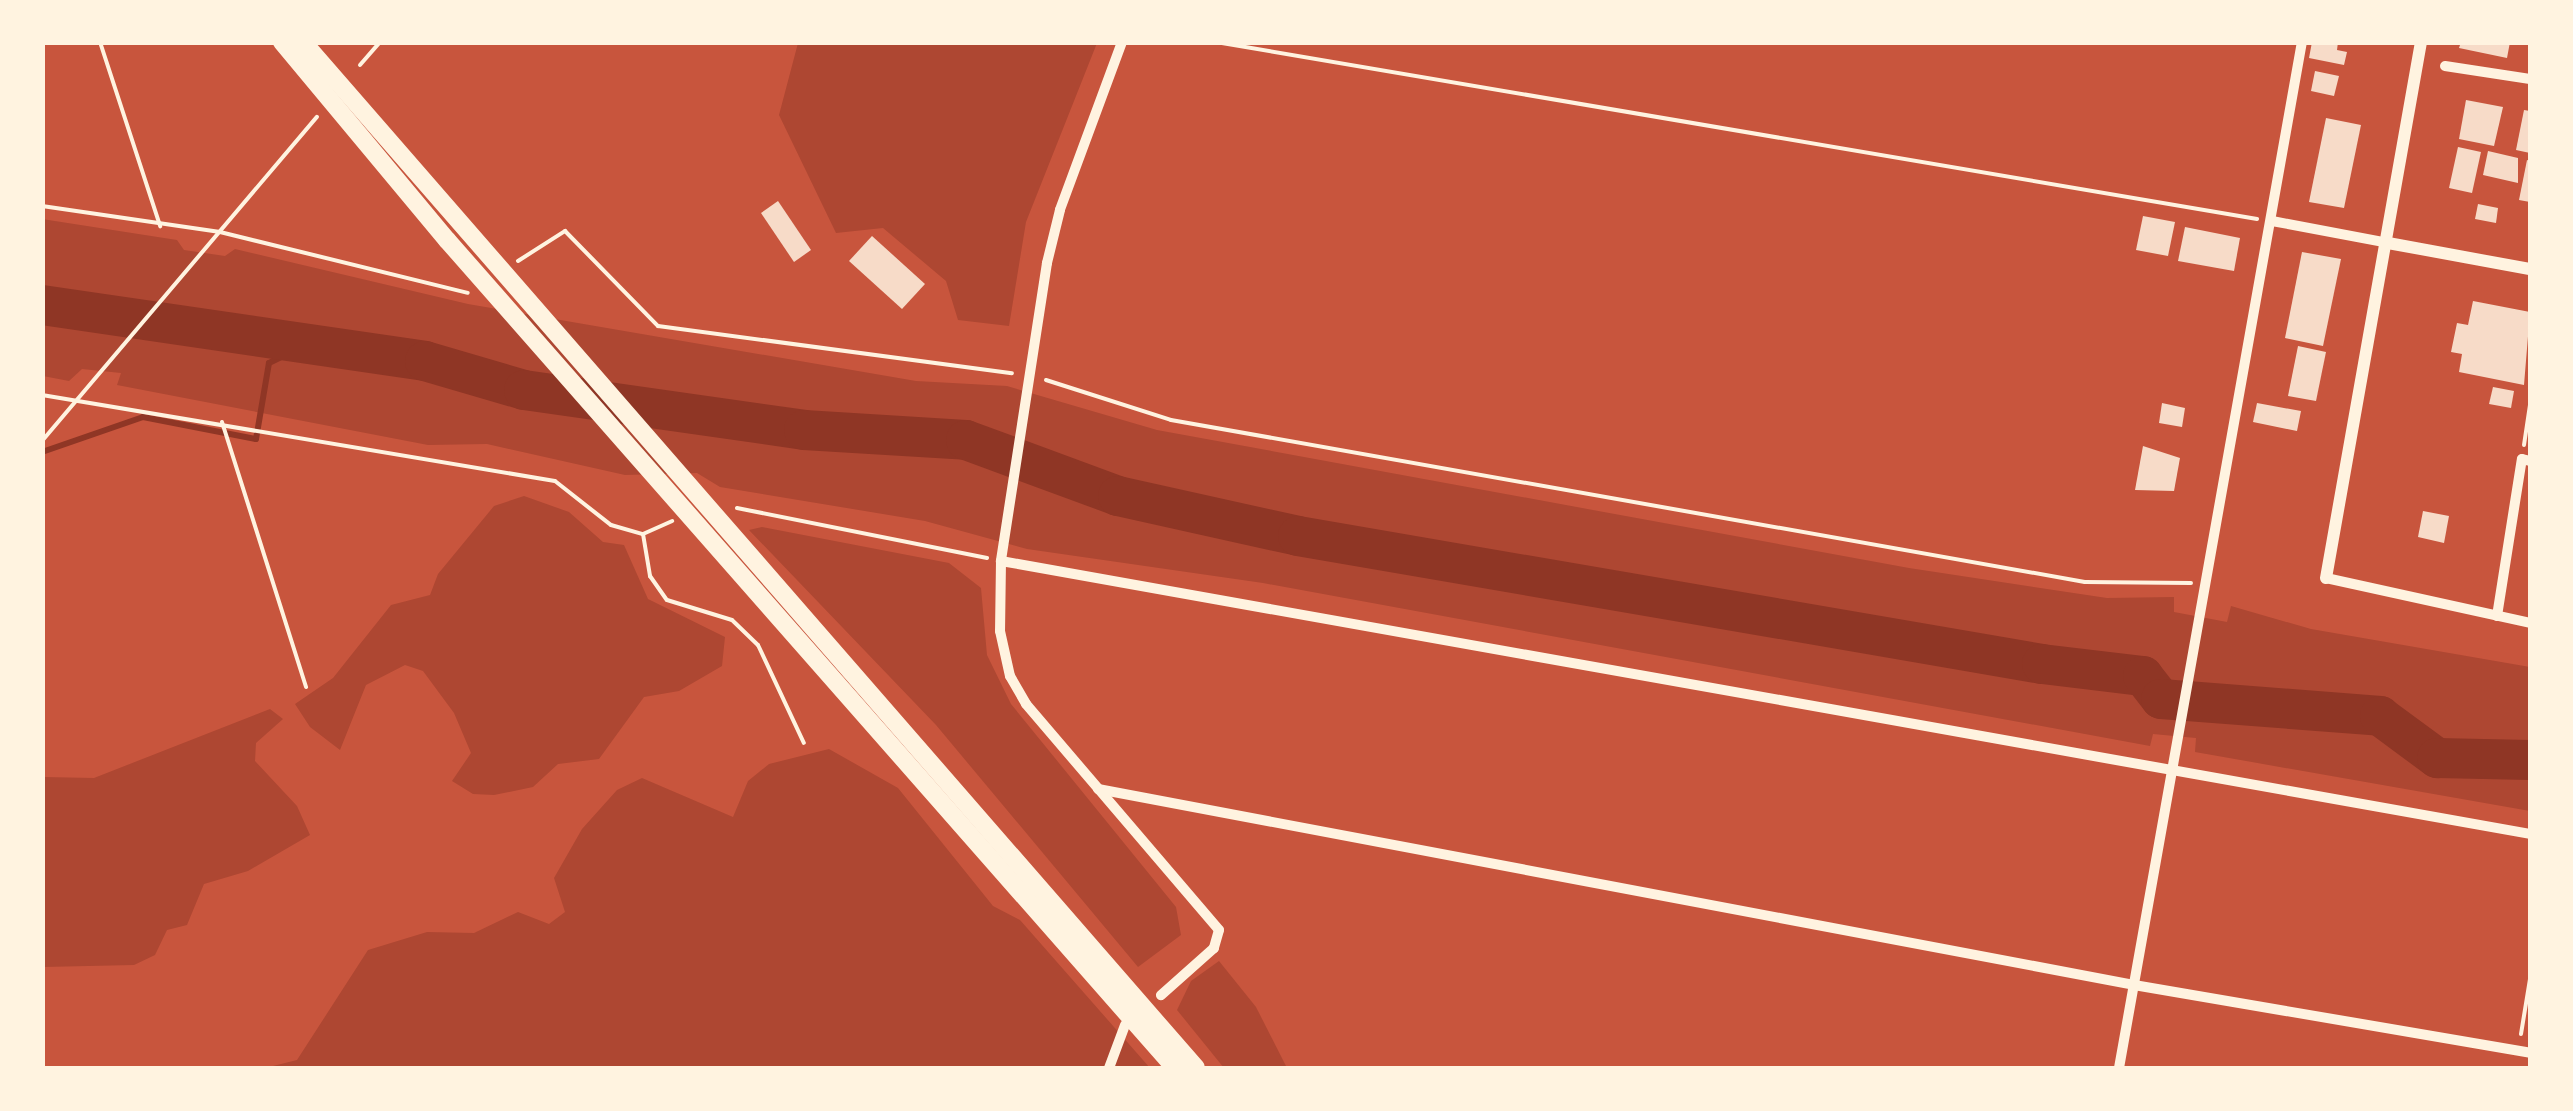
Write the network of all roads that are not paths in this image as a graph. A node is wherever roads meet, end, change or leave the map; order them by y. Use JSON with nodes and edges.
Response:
{"nodes":[{"id":1,"x":282,"y":42,"type":"edge"},
{"id":2,"x":302,"y":42,"type":"edge"},
{"id":3,"x":1122,"y":42,"type":"edge"},
{"id":4,"x":2302,"y":42,"type":"edge"},
{"id":5,"x":2421,"y":42,"type":"edge"},
{"id":6,"x":2445,"y":66,"type":"dead end"},
{"id":7,"x":2530,"y":79,"type":"edge"},
{"id":8,"x":2272,"y":221,"type":"junction"},
{"id":9,"x":454,"y":235,"type":"junction"},
{"id":10,"x":2388,"y":243,"type":"junction"},
{"id":11,"x":2530,"y":268,"type":"edge"},
{"id":12,"x":2526,"y":460,"type":"edge"},
{"id":13,"x":726,"y":546,"type":"junction"},
{"id":14,"x":1001,"y":561,"type":"junction"},
{"id":15,"x":2326,"y":578,"type":"joint"},
{"id":16,"x":2497,"y":616,"type":"junction"},
{"id":17,"x":2530,"y":622,"type":"edge"},
{"id":18,"x":2176,"y":766,"type":"junction"},
{"id":19,"x":1098,"y":790,"type":"junction"},
{"id":20,"x":2530,"y":834,"type":"edge"},
{"id":21,"x":2134,"y":985,"type":"junction"},
{"id":22,"x":1161,"y":995,"type":"dead end"},
{"id":23,"x":1126,"y":1025,"type":"dead end"},
{"id":24,"x":2524,"y":1052,"type":"edge"},
{"id":25,"x":1109,"y":1068,"type":"edge"},
{"id":26,"x":1175,"y":1068,"type":"edge"},
{"id":27,"x":1196,"y":1068,"type":"edge"},
{"id":28,"x":2119,"y":1068,"type":"edge"}],
"edges":[{"from":1,"to":9,"type":"highway"},
{"from":2,"to":9,"type":"highway"},
{"from":3,"to":14,"type":"street"},
{"from":4,"to":8,"type":"street"},
{"from":5,"to":10,"type":"street"},
{"from":6,"to":7,"type":"street"},
{"from":8,"to":10,"type":"street"},
{"from":8,"to":18,"type":"street"},
{"from":9,"to":13,"type":"highway"},
{"from":10,"to":11,"type":"street"},
{"from":10,"to":15,"type":"street"},
{"from":12,"to":16,"type":"street"},
{"from":13,"to":26,"type":"highway"},
{"from":13,"to":27,"type":"highway"},
{"from":14,"to":18,"type":"street"},
{"from":14,"to":19,"type":"street"},
{"from":15,"to":16,"type":"street"},
{"from":16,"to":17,"type":"street"},
{"from":18,"to":20,"type":"street"},
{"from":18,"to":21,"type":"street"},
{"from":19,"to":21,"type":"street"},
{"from":19,"to":22,"type":"street"},
{"from":21,"to":24,"type":"street"},
{"from":21,"to":28,"type":"street"},
{"from":23,"to":25,"type":"street"}]}
